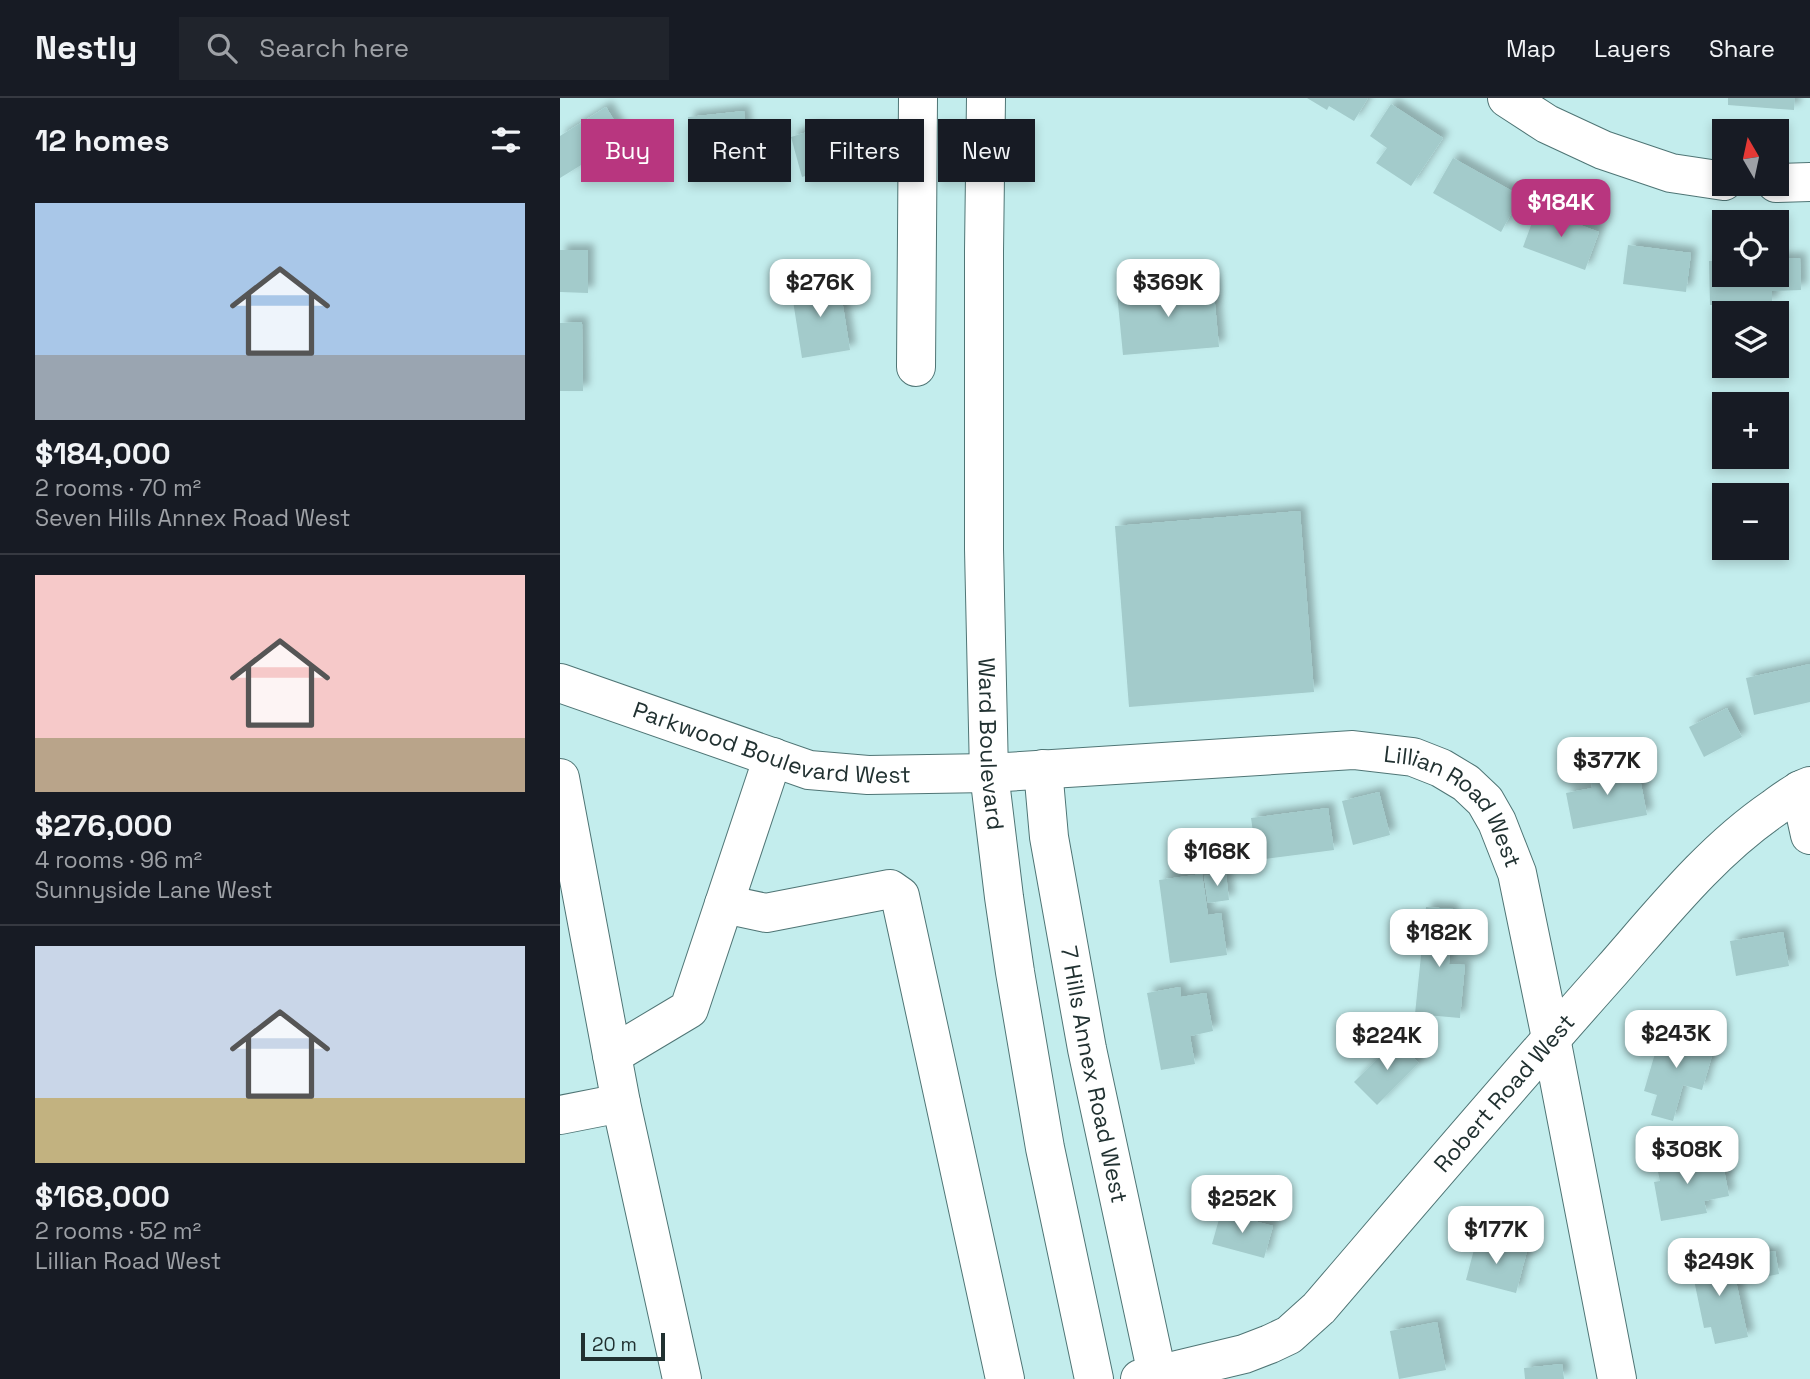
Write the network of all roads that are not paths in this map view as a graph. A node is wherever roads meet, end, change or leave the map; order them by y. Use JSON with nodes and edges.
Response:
{"nodes":[{"id":1,"x":918,"y":98,"type":"edge"},
{"id":2,"x":986,"y":98,"type":"edge"},
{"id":3,"x":1507,"y":98,"type":"edge"},
{"id":4,"x":1712,"y":179,"type":"edge"},
{"id":5,"x":1810,"y":182,"type":"edge"},
{"id":6,"x":1789,"y":183,"type":"edge"},
{"id":7,"x":916,"y":367,"type":"dead end"},
{"id":8,"x":560,"y":683,"type":"edge"},
{"id":9,"x":773,"y":757,"type":"junction"},
{"id":10,"x":1043,"y":769,"type":"junction"},
{"id":11,"x":989,"y":772,"type":"junction"},
{"id":12,"x":560,"y":778,"type":"edge"},
{"id":13,"x":1805,"y":788,"type":"edge"},
{"id":14,"x":1810,"y":835,"type":"edge"},
{"id":15,"x":724,"y":904,"type":"junction"},
{"id":16,"x":1551,"y":1038,"type":"junction"},
{"id":17,"x":612,"y":1055,"type":"junction"},
{"id":18,"x":621,"y":1103,"type":"junction"},
{"id":19,"x":560,"y":1115,"type":"edge"},
{"id":20,"x":1152,"y":1378,"type":"edge"},
{"id":21,"x":682,"y":1379,"type":"edge"},
{"id":22,"x":1005,"y":1379,"type":"edge"},
{"id":23,"x":1094,"y":1379,"type":"edge"},
{"id":24,"x":1617,"y":1379,"type":"edge"}],
"edges":[{"from":1,"to":7,"type":"street"},
{"from":2,"to":11,"type":"street","name":"Ward Boulevard"},
{"from":3,"to":4,"type":"street"},
{"from":5,"to":6,"type":"street"},
{"from":8,"to":9,"type":"street","name":"Parkwood Boulevard West"},
{"from":9,"to":11,"type":"street","name":"Parkwood Boulevard West"},
{"from":9,"to":15,"type":"street"},
{"from":10,"to":11,"type":"street","name":"Lillian Road West"},
{"from":10,"to":16,"type":"street","name":"Lillian Road West"},
{"from":10,"to":20,"type":"street","name":"7 Hills Annex Road West"},
{"from":11,"to":23,"type":"street","name":"Ward Boulevard"},
{"from":12,"to":17,"type":"street"},
{"from":13,"to":14,"type":"street"},
{"from":13,"to":16,"type":"street","name":"Robert Road West"},
{"from":15,"to":17,"type":"street"},
{"from":15,"to":22,"type":"street"},
{"from":16,"to":20,"type":"street","name":"Robert Road West"},
{"from":16,"to":24,"type":"street","name":"Lillian Road West"},
{"from":17,"to":18,"type":"street"},
{"from":18,"to":19,"type":"street"},
{"from":18,"to":21,"type":"street"}]}
